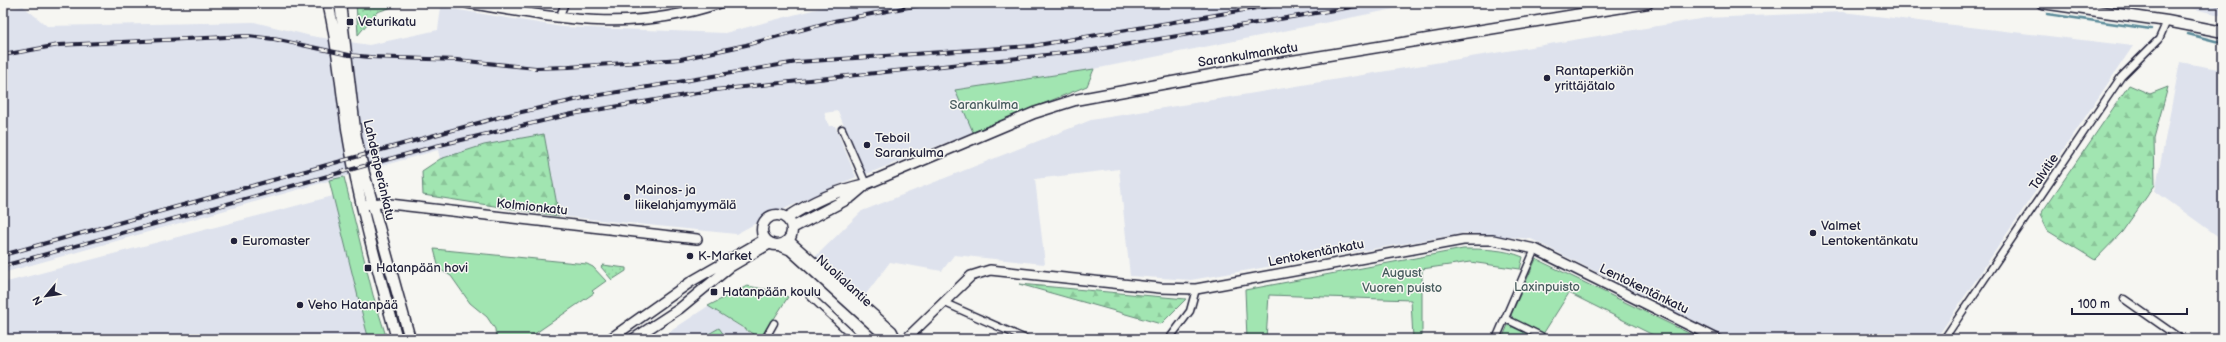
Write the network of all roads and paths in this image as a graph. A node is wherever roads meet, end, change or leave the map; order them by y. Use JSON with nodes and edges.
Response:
{"nodes":[{"id":1,"x":328,"y":3,"type":"edge"},
{"id":2,"x":340,"y":3,"type":"edge"},
{"id":3,"x":467,"y":3,"type":"edge"},
{"id":4,"x":565,"y":3,"type":"edge"},
{"id":5,"x":720,"y":3,"type":"edge"},
{"id":6,"x":1648,"y":3,"type":"edge"},
{"id":7,"x":2042,"y":3,"type":"edge"},
{"id":8,"x":559,"y":18,"type":"junction"},
{"id":9,"x":2167,"y":21,"type":"junction"},
{"id":10,"x":2223,"y":32,"type":"edge"},
{"id":11,"x":842,"y":129,"type":"dead end"},
{"id":12,"x":866,"y":184,"type":"junction"},
{"id":13,"x":367,"y":204,"type":"junction"},
{"id":14,"x":787,"y":218,"type":"junction"},
{"id":15,"x":792,"y":228,"type":"junction"},
{"id":16,"x":697,"y":239,"type":"dead end"},
{"id":17,"x":788,"y":240,"type":"junction"},
{"id":18,"x":771,"y":242,"type":"junction"},
{"id":19,"x":1535,"y":249,"type":"junction"},
{"id":20,"x":1196,"y":289,"type":"junction"},
{"id":21,"x":810,"y":296,"type":"dead end"},
{"id":22,"x":2124,"y":299,"type":"dead end"},
{"id":23,"x":946,"y":302,"type":"junction"},
{"id":24,"x":1506,"y":319,"type":"junction"},
{"id":25,"x":774,"y":323,"type":"dead end"},
{"id":26,"x":919,"y":326,"type":"junction"},
{"id":27,"x":1541,"y":336,"type":"dead end"},
{"id":28,"x":397,"y":339,"type":"edge"},
{"id":29,"x":410,"y":339,"type":"edge"},
{"id":30,"x":610,"y":339,"type":"edge"},
{"id":31,"x":633,"y":339,"type":"edge"},
{"id":32,"x":766,"y":339,"type":"edge"},
{"id":33,"x":856,"y":339,"type":"edge"},
{"id":34,"x":892,"y":339,"type":"edge"},
{"id":35,"x":896,"y":339,"type":"edge"},
{"id":36,"x":906,"y":339,"type":"edge"},
{"id":37,"x":911,"y":339,"type":"edge"},
{"id":38,"x":1026,"y":339,"type":"edge"},
{"id":39,"x":1169,"y":339,"type":"edge"},
{"id":40,"x":1496,"y":339,"type":"edge"},
{"id":41,"x":1717,"y":339,"type":"edge"},
{"id":42,"x":1944,"y":339,"type":"edge"},
{"id":43,"x":2181,"y":339,"type":"edge"}],
"edges":[{"from":1,"to":13,"type":"main road","name":"Lahdenperänkatu"},
{"from":2,"to":13,"type":"main road","name":"Lahdenperänkatu"},
{"from":3,"to":8,"type":"street"},
{"from":4,"to":8,"type":"street"},
{"from":5,"to":8,"type":"street"},
{"from":6,"to":12,"type":"main road","name":"Sarankulmankatu"},
{"from":7,"to":9,"type":"main road"},
{"from":9,"to":10,"type":"main road"},
{"from":9,"to":42,"type":"street","name":"Talvitie"},
{"from":11,"to":12,"type":"street"},
{"from":12,"to":14,"type":"main road","name":"Sarankulmankatu"},
{"from":12,"to":15,"type":"main road","name":"Sarankulmankatu"},
{"from":13,"to":16,"type":"street","name":"Kolmionkatu"},
{"from":13,"to":28,"type":"main road","name":"Lahdenperänkatu"},
{"from":13,"to":29,"type":"main road","name":"Lahdenperänkatu"},
{"from":14,"to":15,"type":"main road"},
{"from":14,"to":18,"type":"main road"},
{"from":15,"to":17,"type":"main road"},
{"from":17,"to":18,"type":"main road"},
{"from":17,"to":35,"type":"street","name":"Nuolialantie"},
{"from":18,"to":30,"type":"street"},
{"from":18,"to":31,"type":"street"},
{"from":18,"to":34,"type":"street","name":"Nuolialantie"},
{"from":19,"to":20,"type":"street","name":"Lentokentänkatu"},
{"from":19,"to":24,"type":"street"},
{"from":19,"to":41,"type":"street","name":"Lentokentänkatu"},
{"from":20,"to":23,"type":"street","name":"Lentokentänkatu"},
{"from":20,"to":39,"type":"street"},
{"from":21,"to":33,"type":"street"},
{"from":22,"to":43,"type":"street"},
{"from":23,"to":26,"type":"street","name":"Lentokentänkatu"},
{"from":23,"to":38,"type":"street"},
{"from":24,"to":27,"type":"street"},
{"from":24,"to":40,"type":"street"},
{"from":25,"to":32,"type":"street"},
{"from":26,"to":36,"type":"street","name":"Lentokentänkatu"},
{"from":26,"to":37,"type":"street","name":"Lentokentänkatu"}]}
